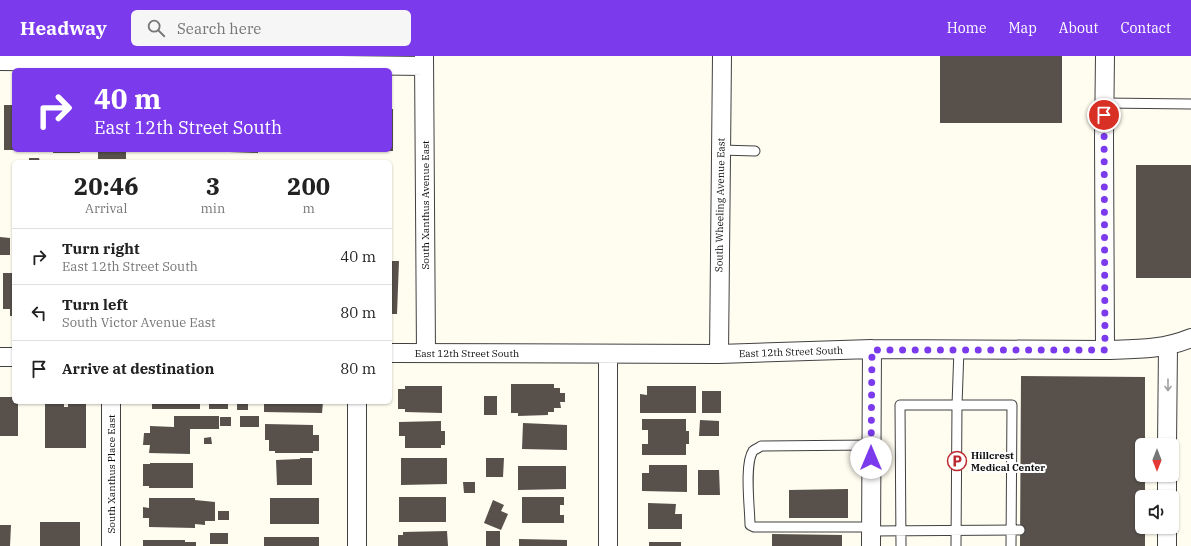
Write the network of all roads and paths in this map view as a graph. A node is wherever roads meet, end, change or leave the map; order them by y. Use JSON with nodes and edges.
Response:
{"nodes":[{"id":1,"x":722,"y":56,"type":"edge"},
{"id":2,"x":1105,"y":56,"type":"edge"},
{"id":3,"x":0,"y":61,"type":"edge"},
{"id":4,"x":424,"y":61,"type":"edge"},
{"id":5,"x":1104,"y":103,"type":"junction"},
{"id":6,"x":1191,"y":104,"type":"edge"},
{"id":7,"x":721,"y":150,"type":"junction"},
{"id":8,"x":755,"y":151,"type":"dead end"},
{"id":9,"x":1191,"y":338,"type":"edge"},
{"id":10,"x":1168,"y":346,"type":"junction"},
{"id":11,"x":872,"y":350,"type":"junction"},
{"id":12,"x":959,"y":350,"type":"junction"},
{"id":13,"x":1105,"y":350,"type":"junction"},
{"id":14,"x":392,"y":353,"type":"edge"},
{"id":15,"x":426,"y":353,"type":"junction"},
{"id":16,"x":608,"y":354,"type":"junction"},
{"id":17,"x":719,"y":354,"type":"junction"},
{"id":18,"x":0,"y":357,"type":"edge"},
{"id":19,"x":12,"y":357,"type":"edge"},
{"id":20,"x":111,"y":404,"type":"edge"},
{"id":21,"x":357,"y":404,"type":"edge"},
{"id":22,"x":957,"y":405,"type":"junction"},
{"id":23,"x":1167,"y":438,"type":"edge"},
{"id":24,"x":872,"y":445,"type":"junction"},
{"id":25,"x":956,"y":530,"type":"junction"},
{"id":26,"x":1016,"y":530,"type":"junction"},
{"id":27,"x":901,"y":531,"type":"junction"},
{"id":28,"x":1167,"y":534,"type":"edge"},
{"id":29,"x":871,"y":535,"type":"edge"},
{"id":30,"x":111,"y":546,"type":"edge"},
{"id":31,"x":357,"y":546,"type":"edge"},
{"id":32,"x":608,"y":546,"type":"edge"},
{"id":33,"x":901,"y":546,"type":"edge"},
{"id":34,"x":956,"y":546,"type":"edge"},
{"id":35,"x":1011,"y":546,"type":"edge"},
{"id":36,"x":1167,"y":546,"type":"edge"}],
"edges":[{"from":1,"to":7,"type":"street","name":"South Wheeling Avenue East"},
{"from":2,"to":5,"type":"street"},
{"from":3,"to":4,"type":"street"},
{"from":4,"to":15,"type":"street","name":"South Xanthus Avenue East"},
{"from":5,"to":6,"type":"lane"},
{"from":5,"to":13,"type":"street"},
{"from":7,"to":8,"type":"lane"},
{"from":7,"to":17,"type":"street","name":"South Wheeling Avenue East"},
{"from":9,"to":10,"type":"street","name":"East 12th Street South"},
{"from":10,"to":13,"type":"street","name":"East 12th Street South"},
{"from":10,"to":23,"type":"street","one_way":true},
{"from":11,"to":12,"type":"street","name":"East 12th Street South"},
{"from":11,"to":17,"type":"street","name":"East 12th Street South"},
{"from":11,"to":24,"type":"street"},
{"from":12,"to":13,"type":"street","name":"East 12th Street South"},
{"from":12,"to":22,"type":"lane"},
{"from":14,"to":15,"type":"street","name":"East 12th Street South"},
{"from":15,"to":16,"type":"street","name":"East 12th Street South"},
{"from":16,"to":17,"type":"street","name":"East 12th Street South"},
{"from":16,"to":32,"type":"street"},
{"from":18,"to":19,"type":"street"},
{"from":20,"to":30,"type":"street","name":"South Xanthus Place East"},
{"from":21,"to":31,"type":"street"},
{"from":22,"to":25,"type":"lane"},
{"from":22,"to":26,"type":"lane"},
{"from":22,"to":27,"type":"lane"},
{"from":24,"to":29,"type":"street"},
{"from":24,"to":29,"type":"lane"},
{"from":25,"to":26,"type":"lane"},
{"from":25,"to":27,"type":"lane"},
{"from":25,"to":34,"type":"lane"},
{"from":26,"to":35,"type":"lane"},
{"from":27,"to":29,"type":"lane"},
{"from":27,"to":33,"type":"lane"},
{"from":28,"to":36,"type":"street"}]}
